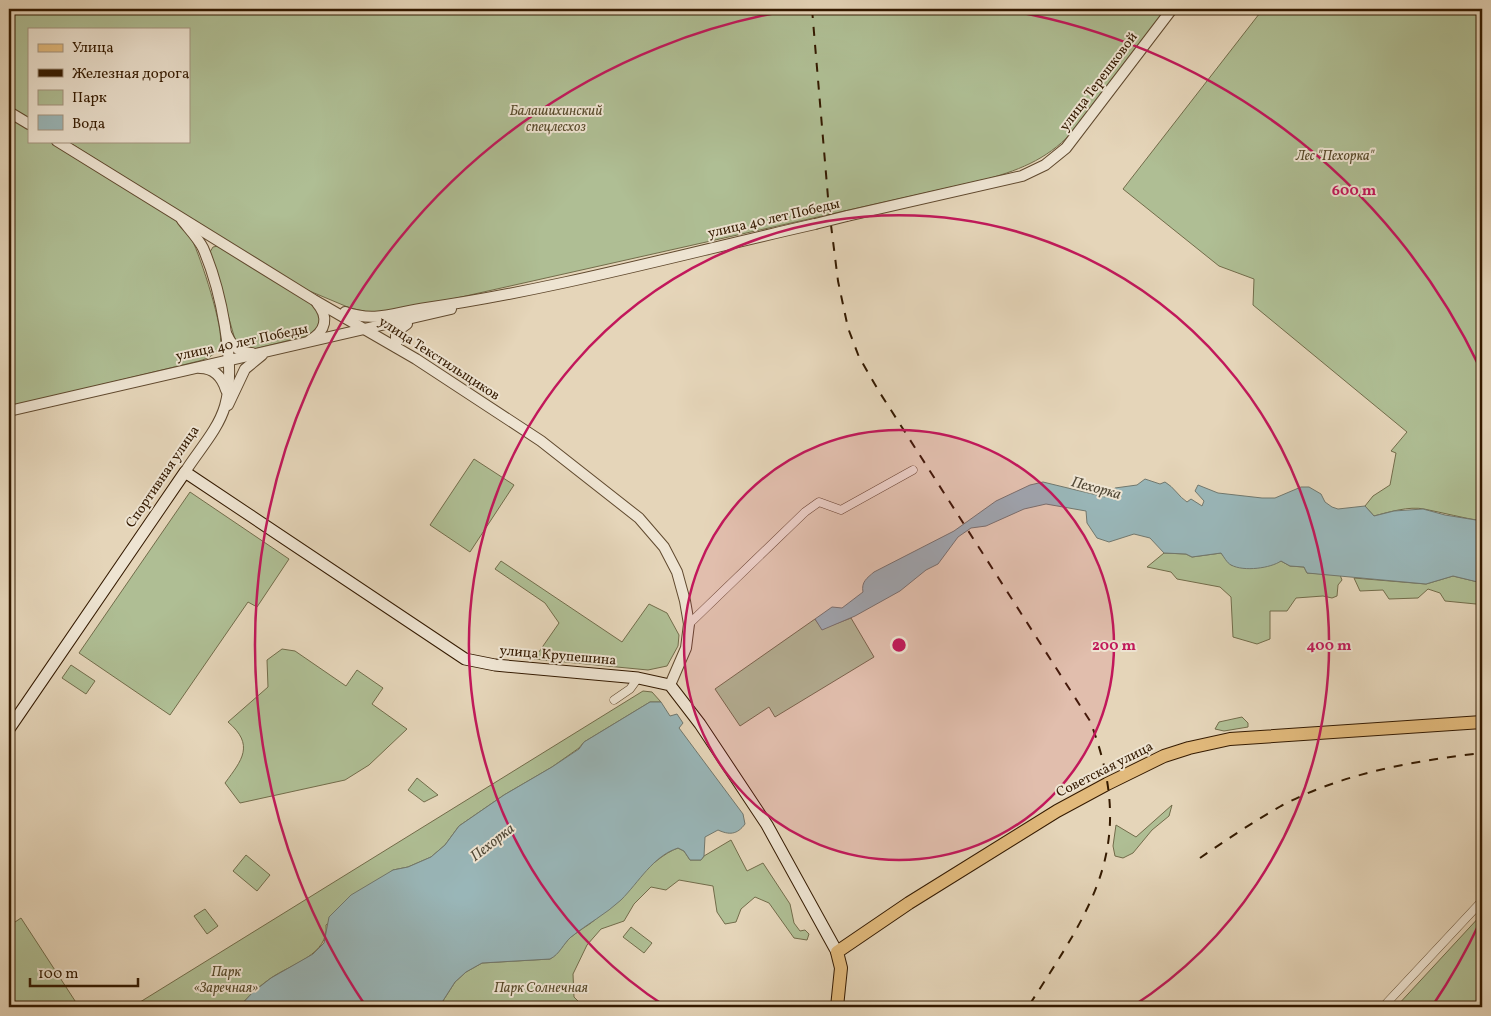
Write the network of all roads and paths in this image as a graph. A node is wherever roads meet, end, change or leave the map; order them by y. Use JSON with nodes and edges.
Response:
{"nodes":[{"id":1,"x":1172,"y":9,"type":"edge"},
{"id":2,"x":9,"y":112,"type":"edge"},
{"id":3,"x":28,"y":123,"type":"edge"},
{"id":4,"x":59,"y":142,"type":"edge"},
{"id":5,"x":1066,"y":148,"type":"joint"},
{"id":6,"x":179,"y":215,"type":"junction"},
{"id":7,"x":218,"y":240,"type":"junction"},
{"id":8,"x":202,"y":246,"type":"junction"},
{"id":9,"x":314,"y":300,"type":"junction"},
{"id":10,"x":480,"y":300,"type":"junction"},
{"id":11,"x":420,"y":318,"type":"junction"},
{"id":12,"x":368,"y":330,"type":"junction"},
{"id":13,"x":226,"y":331,"type":"junction"},
{"id":14,"x":303,"y":344,"type":"junction"},
{"id":15,"x":396,"y":347,"type":"junction"},
{"id":16,"x":270,"y":351,"type":"junction"},
{"id":17,"x":228,"y":360,"type":"junction"},
{"id":18,"x":193,"y":368,"type":"junction"},
{"id":19,"x":226,"y":399,"type":"junction"},
{"id":20,"x":9,"y":411,"type":"edge"},
{"id":21,"x":221,"y":416,"type":"junction"},
{"id":22,"x":913,"y":470,"type":"dead end"},
{"id":23,"x":185,"y":472,"type":"junction"},
{"id":24,"x":689,"y":624,"type":"junction"},
{"id":25,"x":638,"y":678,"type":"junction"},
{"id":26,"x":670,"y":685,"type":"junction"},
{"id":27,"x":614,"y":700,"type":"dead end"},
{"id":28,"x":1482,"y":722,"type":"edge"},
{"id":29,"x":9,"y":729,"type":"edge"},
{"id":30,"x":1482,"y":901,"type":"edge"},
{"id":31,"x":837,"y":952,"type":"junction"},
{"id":32,"x":837,"y":1007,"type":"edge"},
{"id":33,"x":1383,"y":1007,"type":"edge"}],
"edges":[{"from":1,"to":5,"type":"street","name":"улица Терешковой"},
{"from":2,"to":3,"type":"street"},
{"from":4,"to":6,"type":"street","name":"улица Текстильщиков"},
{"from":5,"to":10,"type":"street","name":"улица 40 лет Победы","bridge":true},
{"from":6,"to":7,"type":"street","name":"улица Текстильщиков"},
{"from":6,"to":8,"type":"street","name":"Спортивная улица"},
{"from":7,"to":8,"type":"street"},
{"from":7,"to":9,"type":"street","name":"улица Текстильщиков"},
{"from":8,"to":13,"type":"street","name":"Спортивная улица"},
{"from":9,"to":10,"type":"street","name":"улица 40 лет Победы"},
{"from":9,"to":12,"type":"street","name":"улица Текстильщиков"},
{"from":9,"to":14,"type":"street"},
{"from":10,"to":11,"type":"street","name":"улица 40 лет Победы"},
{"from":11,"to":12,"type":"street","name":"улица 40 лет Победы"},
{"from":11,"to":15,"type":"street"},
{"from":12,"to":14,"type":"street","name":"улица 40 лет Победы"},
{"from":12,"to":15,"type":"street","name":"улица Текстильщиков"},
{"from":13,"to":16,"type":"street"},
{"from":13,"to":17,"type":"street","name":"Спортивная улица"},
{"from":13,"to":18,"type":"street"},
{"from":14,"to":16,"type":"street","name":"улица 40 лет Победы"},
{"from":15,"to":24,"type":"street","name":"улица Текстильщиков"},
{"from":16,"to":17,"type":"street","name":"улица 40 лет Победы"},
{"from":16,"to":21,"type":"street"},
{"from":17,"to":18,"type":"street","name":"улица 40 лет Победы"},
{"from":17,"to":19,"type":"street","name":"Спортивная улица"},
{"from":18,"to":19,"type":"street"},
{"from":18,"to":20,"type":"street","name":"улица 40 лет Победы"},
{"from":19,"to":21,"type":"street","name":"Спортивная улица"},
{"from":21,"to":23,"type":"street","name":"Спортивная улица"},
{"from":22,"to":24,"type":"street"},
{"from":23,"to":25,"type":"main road","name":"улица Крупешина"},
{"from":23,"to":29,"type":"main road","name":"Спортивная улица"},
{"from":24,"to":26,"type":"street","name":"улица Текстильщиков"},
{"from":25,"to":26,"type":"main road","name":"улица Крупешина"},
{"from":25,"to":27,"type":"street"},
{"from":26,"to":31,"type":"main road"},
{"from":28,"to":31,"type":"main road","name":"Советская улица"},
{"from":30,"to":33,"type":"street"},
{"from":31,"to":32,"type":"main road"}]}
